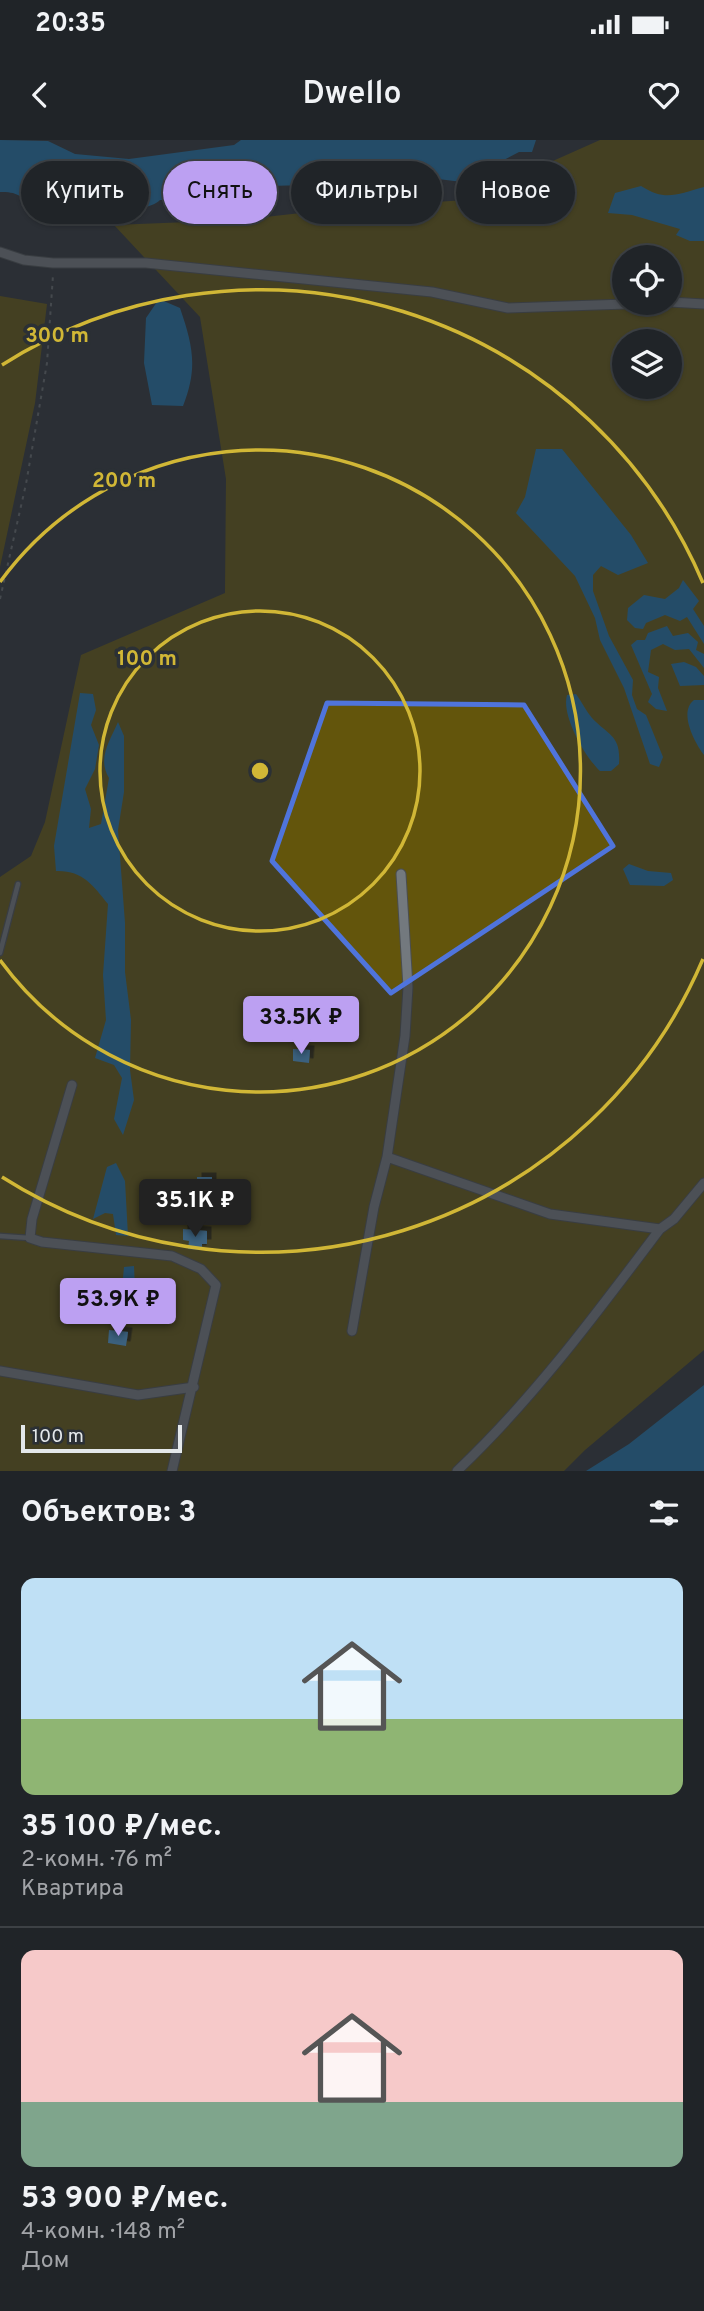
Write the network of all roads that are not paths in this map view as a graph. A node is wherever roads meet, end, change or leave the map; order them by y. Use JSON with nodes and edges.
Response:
{"nodes":[{"id":1,"x":0,"y":252,"type":"edge"},
{"id":2,"x":682,"y":303,"type":"edge"},
{"id":3,"x":612,"y":304,"type":"edge"},
{"id":4,"x":704,"y":304,"type":"edge"},
{"id":5,"x":401,"y":874,"type":"dead end"},
{"id":6,"x":18,"y":884,"type":"dead end"},
{"id":7,"x":0,"y":953,"type":"edge"},
{"id":8,"x":72,"y":1085,"type":"dead end"},
{"id":9,"x":387,"y":1157,"type":"junction"},
{"id":10,"x":704,"y":1183,"type":"edge"},
{"id":11,"x":660,"y":1229,"type":"junction"},
{"id":12,"x":0,"y":1236,"type":"edge"},
{"id":13,"x":30,"y":1238,"type":"junction"},
{"id":14,"x":352,"y":1331,"type":"dead end"},
{"id":15,"x":0,"y":1371,"type":"edge"},
{"id":16,"x":194,"y":1387,"type":"junction"},
{"id":17,"x":172,"y":1471,"type":"edge"},
{"id":18,"x":457,"y":1471,"type":"edge"}],
"edges":[{"from":1,"to":3,"type":"street"},
{"from":2,"to":4,"type":"street"},
{"from":5,"to":9,"type":"street"},
{"from":6,"to":7,"type":"lane"},
{"from":8,"to":13,"type":"street"},
{"from":9,"to":11,"type":"street"},
{"from":9,"to":14,"type":"street"},
{"from":10,"to":11,"type":"street"},
{"from":11,"to":18,"type":"street"},
{"from":12,"to":13,"type":"lane"},
{"from":13,"to":16,"type":"street"},
{"from":15,"to":16,"type":"street"},
{"from":16,"to":17,"type":"street"}]}
